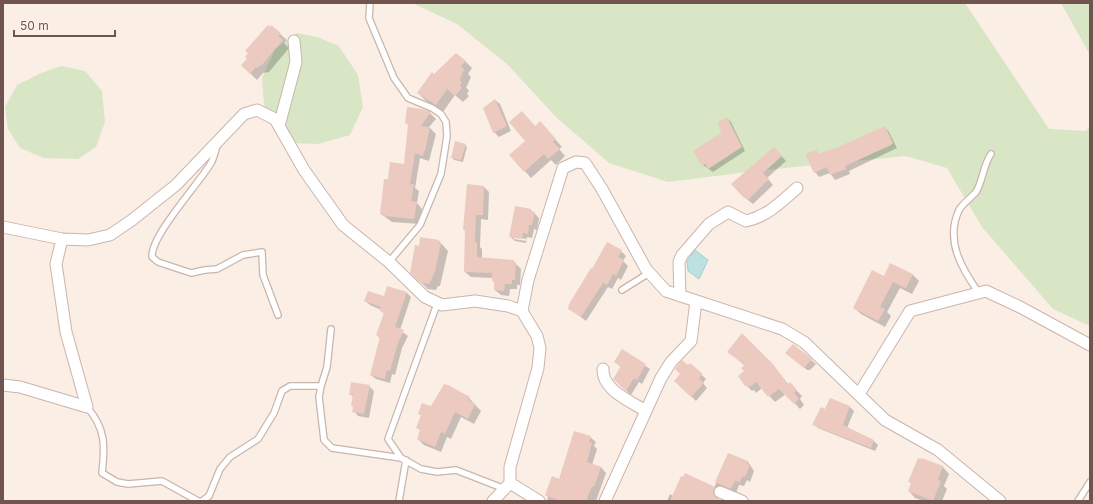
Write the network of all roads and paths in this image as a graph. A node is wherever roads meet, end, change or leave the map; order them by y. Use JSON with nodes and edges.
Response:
{"nodes":[{"id":1,"x":370,"y":3,"type":"edge"},
{"id":2,"x":294,"y":41,"type":"dead end"},
{"id":3,"x":279,"y":126,"type":"junction"},
{"id":4,"x":217,"y":143,"type":"junction"},
{"id":5,"x":991,"y":154,"type":"dead end"},
{"id":6,"x":797,"y":188,"type":"dead end"},
{"id":7,"x":3,"y":227,"type":"edge"},
{"id":8,"x":62,"y":239,"type":"junction"},
{"id":9,"x":389,"y":262,"type":"junction"},
{"id":10,"x":649,"y":273,"type":"junction"},
{"id":11,"x":622,"y":290,"type":"dead end"},
{"id":12,"x":979,"y":293,"type":"junction"},
{"id":13,"x":680,"y":296,"type":"junction"},
{"id":14,"x":696,"y":301,"type":"junction"},
{"id":15,"x":437,"y":304,"type":"junction"},
{"id":16,"x":522,"y":311,"type":"junction"},
{"id":17,"x":278,"y":315,"type":"dead end"},
{"id":18,"x":331,"y":329,"type":"dead end"},
{"id":19,"x":1090,"y":345,"type":"edge"},
{"id":20,"x":603,"y":369,"type":"dead end"},
{"id":21,"x":3,"y":384,"type":"edge"},
{"id":22,"x":321,"y":386,"type":"junction"},
{"id":23,"x":859,"y":394,"type":"junction"},
{"id":24,"x":87,"y":407,"type":"junction"},
{"id":25,"x":646,"y":411,"type":"junction"},
{"id":26,"x":403,"y":459,"type":"junction"},
{"id":27,"x":1090,"y":482,"type":"edge"},
{"id":28,"x":508,"y":486,"type":"junction"},
{"id":29,"x":720,"y":492,"type":"dead end"},
{"id":30,"x":198,"y":501,"type":"edge"},
{"id":31,"x":202,"y":501,"type":"edge"},
{"id":32,"x":399,"y":501,"type":"edge"},
{"id":33,"x":493,"y":501,"type":"edge"},
{"id":34,"x":539,"y":501,"type":"edge"},
{"id":35,"x":605,"y":501,"type":"edge"},
{"id":36,"x":742,"y":501,"type":"edge"},
{"id":37,"x":1000,"y":501,"type":"edge"},
{"id":38,"x":1078,"y":501,"type":"edge"}],
"edges":[{"from":1,"to":9,"type":"lane"},
{"from":2,"to":3,"type":"street"},
{"from":3,"to":4,"type":"street"},
{"from":3,"to":9,"type":"street"},
{"from":4,"to":8,"type":"street"},
{"from":4,"to":17,"type":"lane"},
{"from":5,"to":12,"type":"lane"},
{"from":6,"to":13,"type":"street"},
{"from":7,"to":8,"type":"street"},
{"from":8,"to":24,"type":"street"},
{"from":9,"to":15,"type":"street"},
{"from":10,"to":11,"type":"lane"},
{"from":10,"to":13,"type":"street"},
{"from":10,"to":16,"type":"street"},
{"from":12,"to":19,"type":"street"},
{"from":12,"to":23,"type":"street"},
{"from":13,"to":14,"type":"street"},
{"from":14,"to":23,"type":"street"},
{"from":14,"to":25,"type":"street"},
{"from":15,"to":16,"type":"street"},
{"from":15,"to":26,"type":"lane"},
{"from":16,"to":28,"type":"street"},
{"from":18,"to":22,"type":"lane"},
{"from":20,"to":25,"type":"street"},
{"from":21,"to":24,"type":"street"},
{"from":22,"to":26,"type":"lane"},
{"from":22,"to":31,"type":"lane"},
{"from":23,"to":37,"type":"street"},
{"from":24,"to":30,"type":"lane"},
{"from":25,"to":35,"type":"street"},
{"from":26,"to":28,"type":"lane"},
{"from":26,"to":32,"type":"lane"},
{"from":27,"to":38,"type":"lane"},
{"from":28,"to":33,"type":"street"},
{"from":28,"to":34,"type":"street"},
{"from":29,"to":36,"type":"street"}]}
